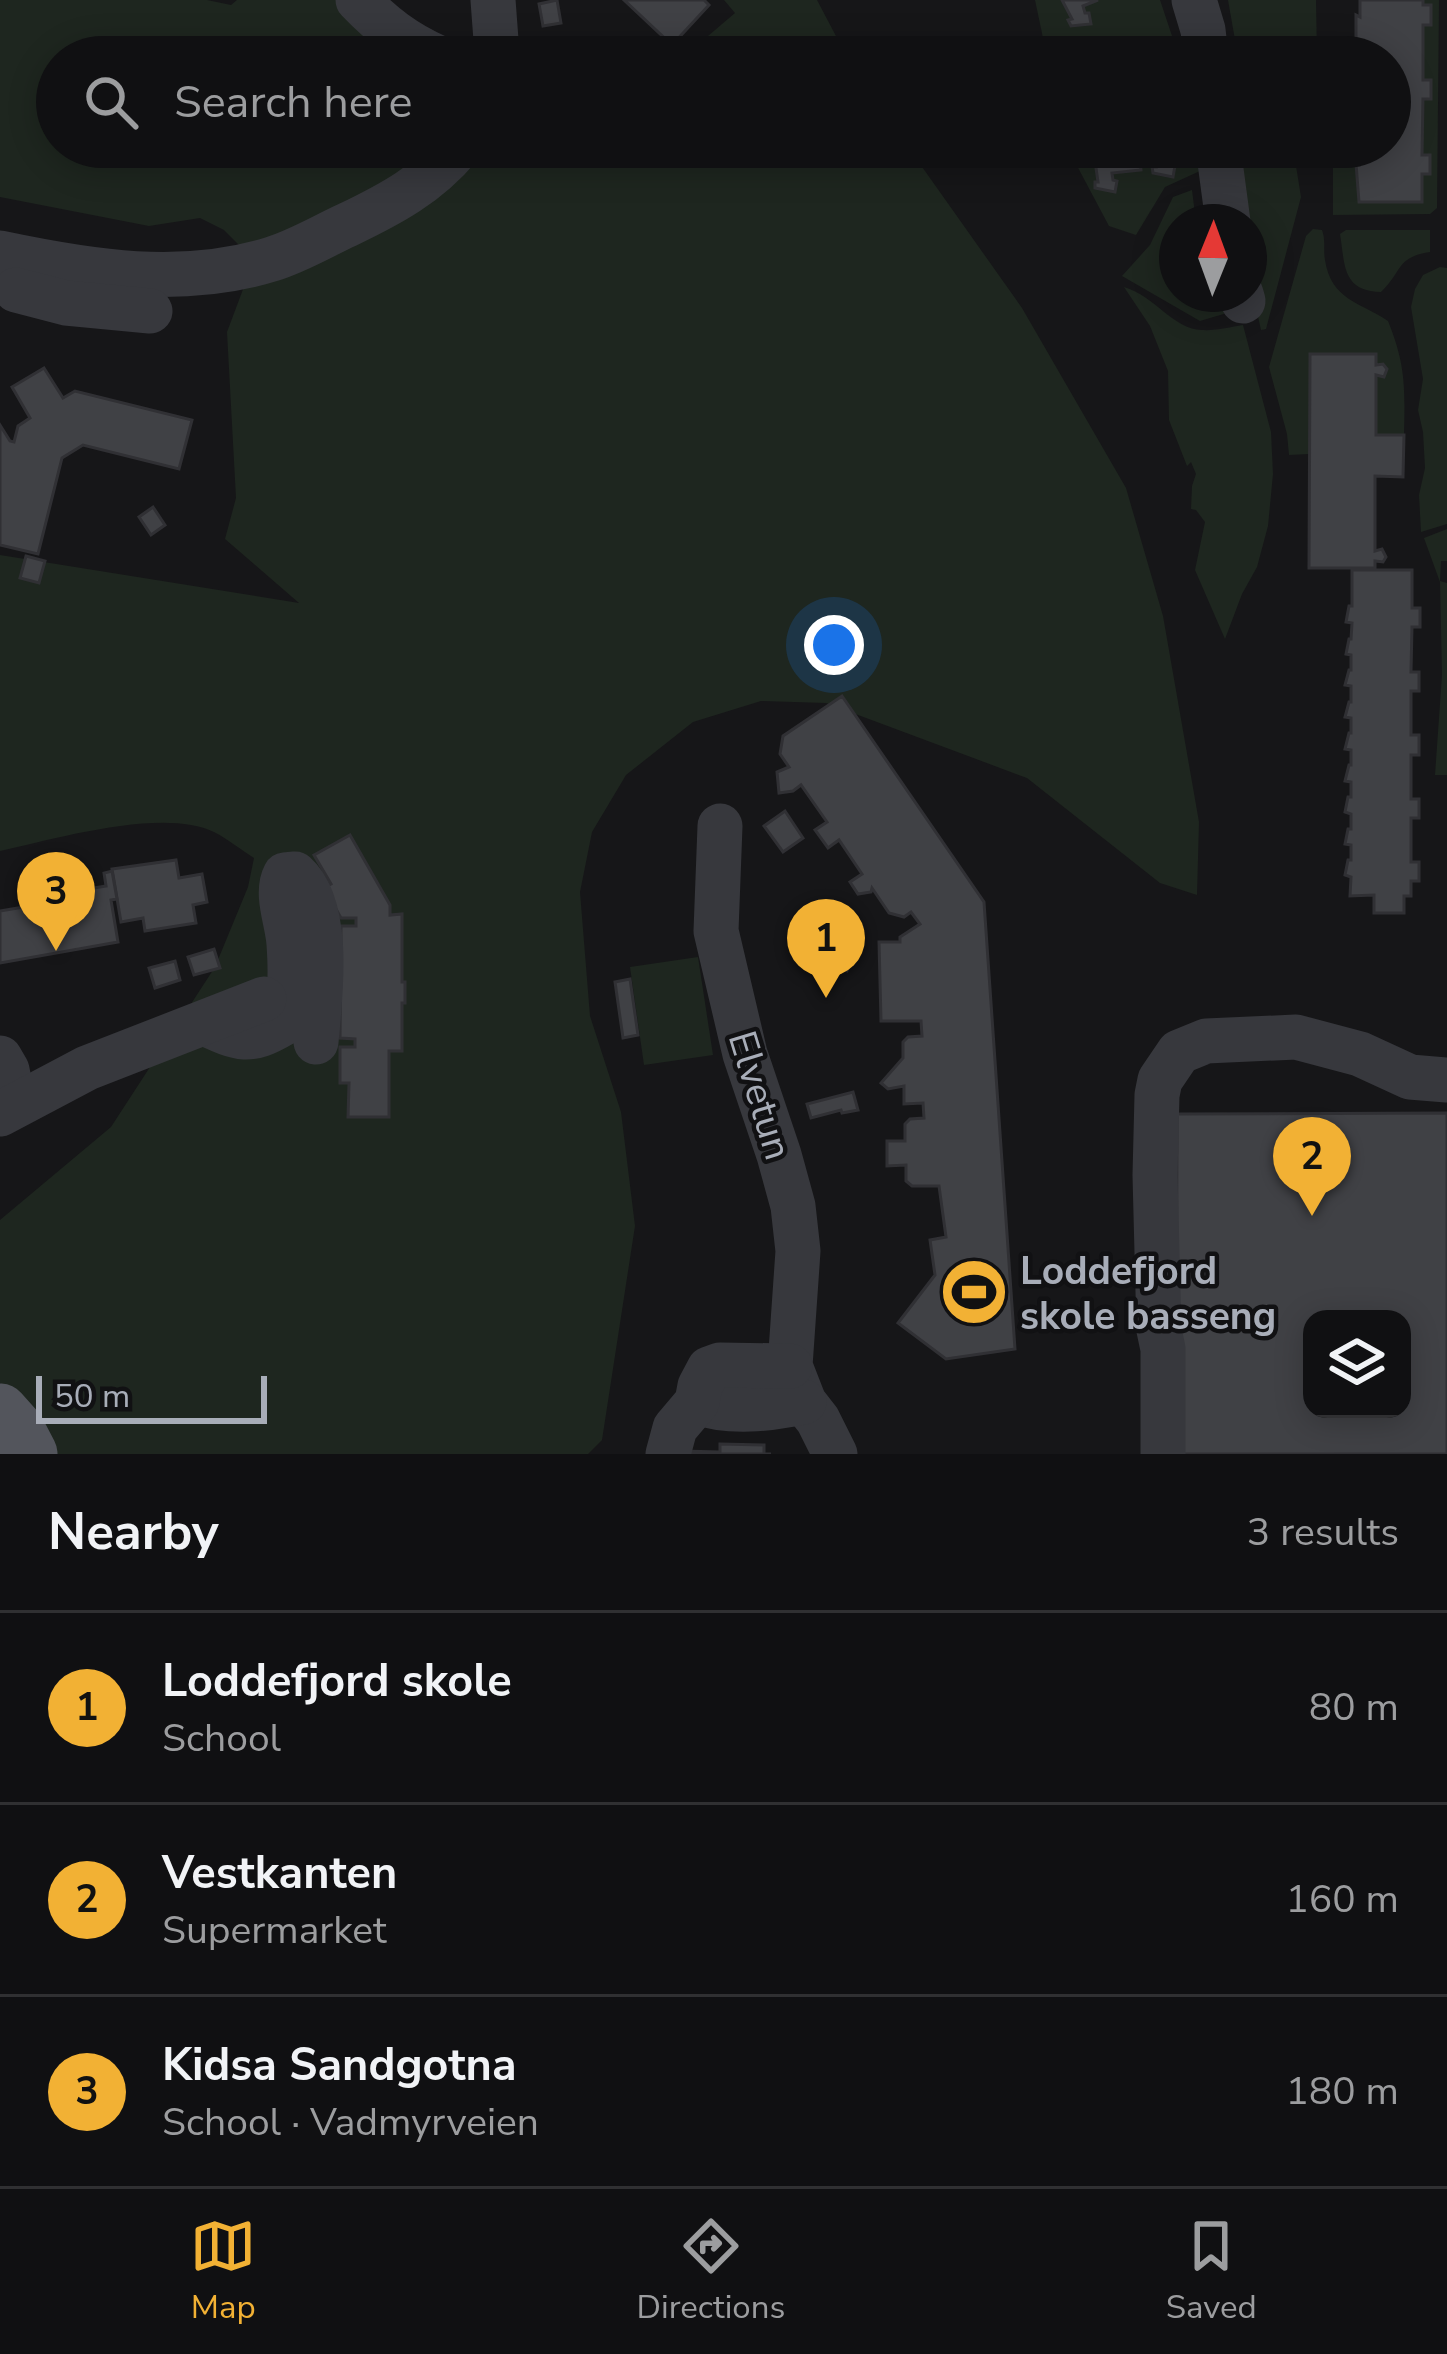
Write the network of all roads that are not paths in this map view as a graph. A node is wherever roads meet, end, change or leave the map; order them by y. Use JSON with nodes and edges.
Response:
{"nodes":[{"id":1,"x":358,"y":0,"type":"edge"},
{"id":2,"x":493,"y":0,"type":"edge"},
{"id":3,"x":1194,"y":0,"type":"edge"},
{"id":4,"x":398,"y":36,"type":"edge"},
{"id":5,"x":496,"y":36,"type":"edge"},
{"id":6,"x":1204,"y":36,"type":"edge"},
{"id":7,"x":442,"y":168,"type":"edge"},
{"id":8,"x":1221,"y":168,"type":"edge"},
{"id":9,"x":1226,"y":204,"type":"edge"},
{"id":10,"x":9,"y":275,"type":"edge"},
{"id":11,"x":150,"y":311,"type":"dead end"},
{"id":12,"x":720,"y":826,"type":"dead end"},
{"id":13,"x":264,"y":999,"type":"dead end"},
{"id":14,"x":204,"y":1023,"type":"junction"},
{"id":15,"x":316,"y":1042,"type":"dead end"},
{"id":16,"x":0,"y":1058,"type":"edge"},
{"id":17,"x":1447,"y":1080,"type":"edge"},
{"id":18,"x":7,"y":1110,"type":"edge"},
{"id":19,"x":797,"y":1384,"type":"junction"},
{"id":20,"x":668,"y":1454,"type":"edge"},
{"id":21,"x":835,"y":1454,"type":"edge"},
{"id":22,"x":1163,"y":1454,"type":"edge"}],
"edges":[{"from":1,"to":4,"type":"street"},
{"from":2,"to":5,"type":"street"},
{"from":3,"to":6,"type":"street"},
{"from":7,"to":10,"type":"street"},
{"from":8,"to":9,"type":"street"},
{"from":10,"to":11,"type":"street"},
{"from":12,"to":19,"type":"street","name":"Elvetun"},
{"from":13,"to":14,"type":"street"},
{"from":14,"to":15,"type":"street"},
{"from":14,"to":18,"type":"street"},
{"from":16,"to":18,"type":"street"},
{"from":17,"to":22,"type":"street"},
{"from":19,"to":20,"type":"street"},
{"from":19,"to":21,"type":"street"}]}
